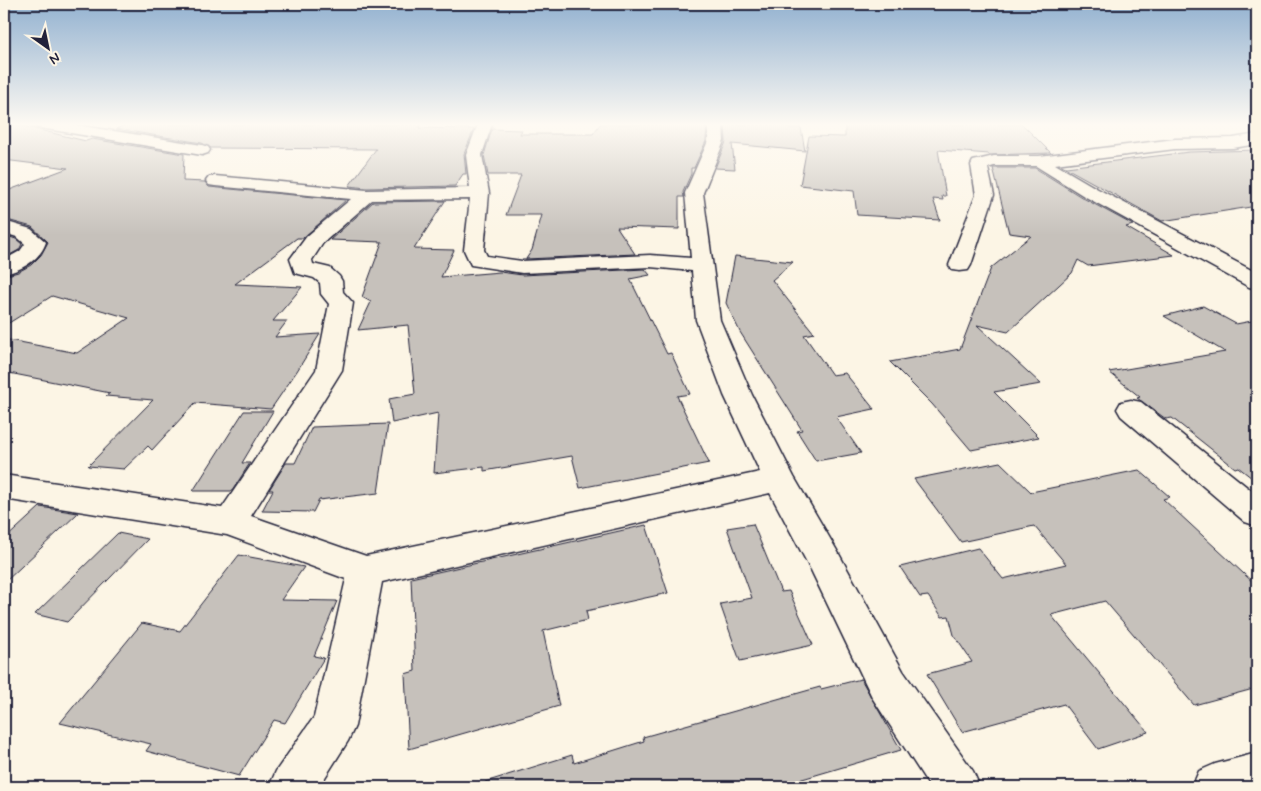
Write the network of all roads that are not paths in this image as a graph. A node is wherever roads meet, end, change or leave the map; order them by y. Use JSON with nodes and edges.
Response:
{"nodes":[{"id":1,"x":475,"y":161,"type":"edge"},
{"id":2,"x":708,"y":161,"type":"edge"},
{"id":3,"x":1039,"y":161,"type":"joint"},
{"id":4,"x":215,"y":181,"type":"dead end"},
{"id":5,"x":480,"y":192,"type":"junction"},
{"id":6,"x":367,"y":195,"type":"junction"},
{"id":7,"x":4,"y":227,"type":"edge"},
{"id":8,"x":701,"y":265,"type":"junction"},
{"id":9,"x":960,"y":265,"type":"dead end"},
{"id":10,"x":4,"y":268,"type":"edge"},
{"id":11,"x":1257,"y":282,"type":"edge"},
{"id":12,"x":1132,"y":409,"type":"dead end"},
{"id":13,"x":779,"y":479,"type":"junction"},
{"id":14,"x":4,"y":487,"type":"edge"},
{"id":15,"x":1257,"y":513,"type":"edge"},
{"id":16,"x":230,"y":522,"type":"junction"},
{"id":17,"x":366,"y":571,"type":"junction"},
{"id":18,"x":1257,"y":776,"type":"edge"},
{"id":19,"x":292,"y":787,"type":"edge"},
{"id":20,"x":957,"y":787,"type":"edge"},
{"id":21,"x":1215,"y":787,"type":"edge"}],
"edges":[{"from":1,"to":5,"type":"street"},
{"from":2,"to":8,"type":"street"},
{"from":3,"to":9,"type":"street"},
{"from":3,"to":11,"type":"street"},
{"from":4,"to":6,"type":"street"},
{"from":5,"to":6,"type":"street"},
{"from":5,"to":8,"type":"street"},
{"from":6,"to":16,"type":"street"},
{"from":7,"to":10,"type":"street"},
{"from":8,"to":13,"type":"street"},
{"from":12,"to":15,"type":"street"},
{"from":13,"to":17,"type":"street"},
{"from":13,"to":20,"type":"street"},
{"from":14,"to":16,"type":"street"},
{"from":16,"to":17,"type":"street"},
{"from":17,"to":19,"type":"street"},
{"from":18,"to":21,"type":"street"}]}
